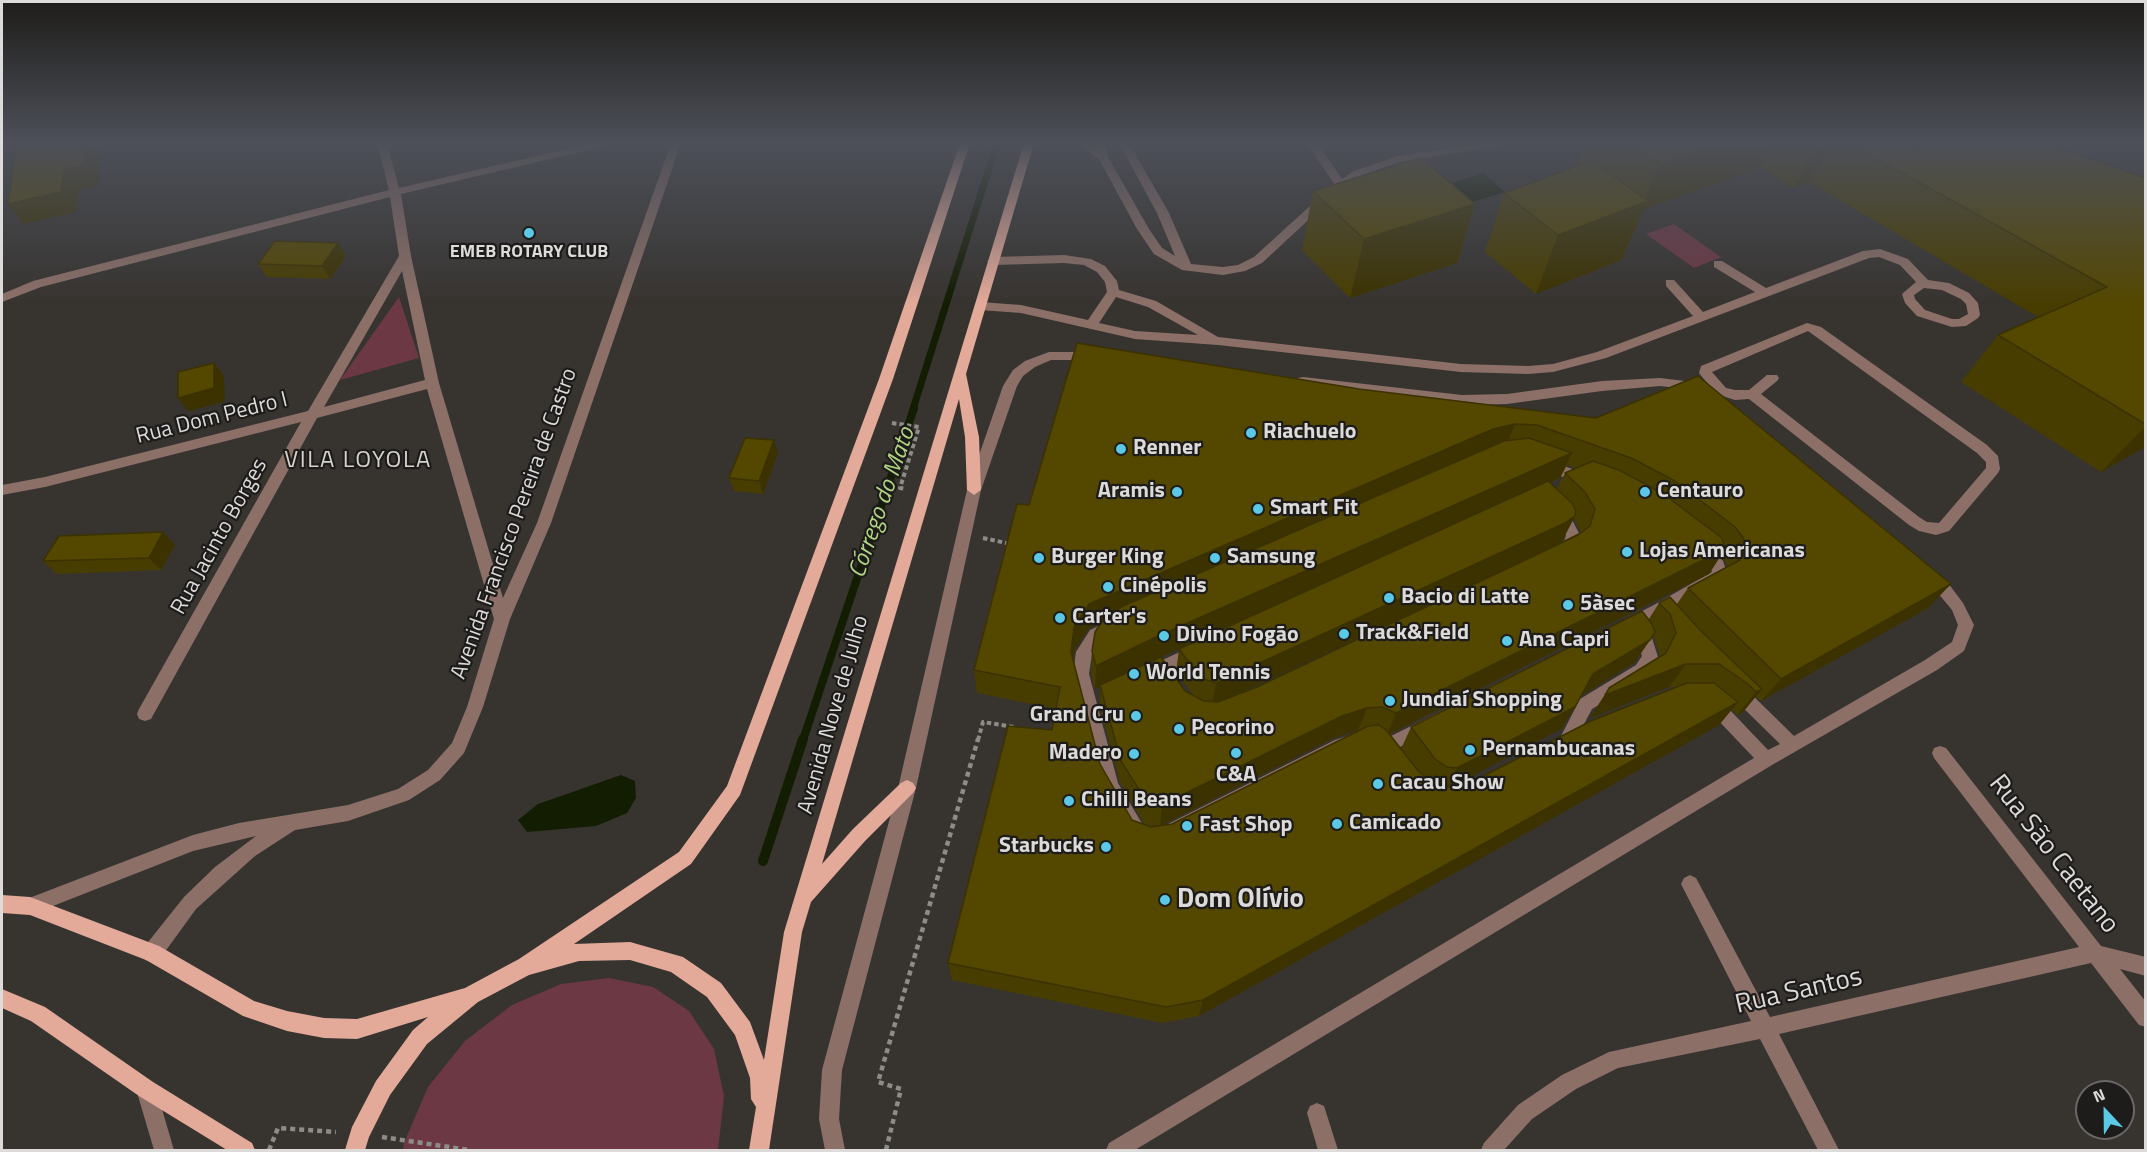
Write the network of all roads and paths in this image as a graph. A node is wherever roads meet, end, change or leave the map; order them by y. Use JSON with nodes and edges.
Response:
{"nodes":[{"id":1,"x":376,"y":197,"type":"edge"},
{"id":2,"x":396,"y":197,"type":"edge"},
{"id":3,"x":657,"y":197,"type":"edge"},
{"id":4,"x":947,"y":197,"type":"edge"},
{"id":5,"x":1014,"y":197,"type":"edge"},
{"id":6,"x":1125,"y":197,"type":"edge"},
{"id":7,"x":1154,"y":197,"type":"edge"},
{"id":8,"x":1327,"y":197,"type":"edge"},
{"id":9,"x":405,"y":256,"type":"junction"},
{"id":10,"x":993,"y":261,"type":"junction"},
{"id":11,"x":1718,"y":264,"type":"dead end"},
{"id":12,"x":1186,"y":267,"type":"junction"},
{"id":13,"x":1670,"y":283,"type":"dead end"},
{"id":14,"x":1924,"y":284,"type":"junction"},
{"id":15,"x":1113,"y":292,"type":"junction"},
{"id":16,"x":1762,"y":292,"type":"junction"},
{"id":17,"x":2,"y":298,"type":"edge"},
{"id":18,"x":980,"y":306,"type":"junction"},
{"id":19,"x":1700,"y":316,"type":"junction"},
{"id":20,"x":1091,"y":325,"type":"junction"},
{"id":21,"x":1218,"y":341,"type":"junction"},
{"id":22,"x":1104,"y":357,"type":"edge"},
{"id":23,"x":961,"y":372,"type":"junction"},
{"id":24,"x":1772,"y":378,"type":"dead end"},
{"id":25,"x":1290,"y":379,"type":"edge"},
{"id":26,"x":432,"y":383,"type":"junction"},
{"id":27,"x":1752,"y":394,"type":"junction"},
{"id":28,"x":1714,"y":398,"type":"junction"},
{"id":29,"x":312,"y":415,"type":"junction"},
{"id":30,"x":891,"y":424,"type":"dead end"},
{"id":31,"x":919,"y":427,"type":"dead end"},
{"id":32,"x":1578,"y":478,"type":"junction"},
{"id":33,"x":1558,"y":487,"type":"edge"},
{"id":34,"x":2,"y":490,"type":"edge"},
{"id":35,"x":974,"y":490,"type":"junction"},
{"id":36,"x":1545,"y":503,"type":"edge"},
{"id":37,"x":1548,"y":558,"type":"edge"},
{"id":38,"x":1921,"y":566,"type":"edge"},
{"id":39,"x":1657,"y":610,"type":"junction"},
{"id":40,"x":502,"y":620,"type":"junction"},
{"id":41,"x":1629,"y":624,"type":"junction"},
{"id":42,"x":1671,"y":625,"type":"edge"},
{"id":43,"x":1204,"y":648,"type":"edge"},
{"id":44,"x":1161,"y":668,"type":"junction"},
{"id":45,"x":1725,"y":680,"type":"edge"},
{"id":46,"x":1130,"y":682,"type":"edge"},
{"id":47,"x":1173,"y":683,"type":"edge"},
{"id":48,"x":1700,"y":696,"type":"edge"},
{"id":49,"x":145,"y":714,"type":"dead end"},
{"id":50,"x":1588,"y":728,"type":"edge"},
{"id":51,"x":1025,"y":729,"type":"edge"},
{"id":52,"x":1569,"y":736,"type":"junction"},
{"id":53,"x":1792,"y":745,"type":"junction"},
{"id":54,"x":1386,"y":746,"type":"junction"},
{"id":55,"x":1549,"y":746,"type":"edge"},
{"id":56,"x":1940,"y":753,"type":"dead end"},
{"id":57,"x":1766,"y":760,"type":"junction"},
{"id":58,"x":1399,"y":763,"type":"edge"},
{"id":59,"x":907,"y":788,"type":"junction"},
{"id":60,"x":296,"y":822,"type":"junction"},
{"id":61,"x":1690,"y":884,"type":"dead end"},
{"id":62,"x":803,"y":899,"type":"junction"},
{"id":63,"x":2,"y":904,"type":"edge"},
{"id":64,"x":30,"y":906,"type":"junction"},
{"id":65,"x":152,"y":953,"type":"junction"},
{"id":66,"x":2094,"y":953,"type":"junction"},
{"id":67,"x":526,"y":966,"type":"junction"},
{"id":68,"x":2145,"y":967,"type":"edge"},
{"id":69,"x":471,"y":995,"type":"junction"},
{"id":70,"x":2,"y":999,"type":"edge"},
{"id":71,"x":2145,"y":1018,"type":"edge"},
{"id":72,"x":1764,"y":1028,"type":"junction"},
{"id":73,"x":146,"y":1089,"type":"junction"},
{"id":74,"x":1317,"y":1113,"type":"dead end"},
{"id":75,"x":760,"y":1143,"type":"edge"},
{"id":76,"x":164,"y":1150,"type":"edge"},
{"id":77,"x":245,"y":1150,"type":"edge"},
{"id":78,"x":355,"y":1150,"type":"edge"},
{"id":79,"x":836,"y":1150,"type":"edge"},
{"id":80,"x":886,"y":1150,"type":"edge"},
{"id":81,"x":1116,"y":1150,"type":"edge"},
{"id":82,"x":1328,"y":1150,"type":"edge"},
{"id":83,"x":1491,"y":1150,"type":"edge"},
{"id":84,"x":1830,"y":1150,"type":"edge"}],
"edges":[{"from":1,"to":17,"type":"street"},
{"from":2,"to":9,"type":"street"},
{"from":3,"to":40,"type":"street","name":"Avenida Francisco Pereira de Castro"},
{"from":4,"to":67,"type":"main road"},
{"from":5,"to":10,"type":"main road","name":"Avenida Nove de Julho"},
{"from":6,"to":12,"type":"street"},
{"from":7,"to":12,"type":"street"},
{"from":8,"to":12,"type":"street"},
{"from":9,"to":26,"type":"street"},
{"from":9,"to":29,"type":"street","name":"Rua Jacinto Borges"},
{"from":10,"to":15,"type":"street"},
{"from":10,"to":18,"type":"main road","name":"Avenida Nove de Julho"},
{"from":11,"to":16,"type":"street"},
{"from":13,"to":19,"type":"street"},
{"from":14,"to":14,"type":"street"},
{"from":14,"to":16,"type":"street"},
{"from":15,"to":20,"type":"street"},
{"from":15,"to":21,"type":"street"},
{"from":16,"to":19,"type":"street"},
{"from":18,"to":20,"type":"street"},
{"from":18,"to":23,"type":"main road","name":"Avenida Nove de Julho"},
{"from":19,"to":21,"type":"street"},
{"from":20,"to":21,"type":"street"},
{"from":22,"to":35,"type":"street"},
{"from":23,"to":35,"type":"main road"},
{"from":23,"to":62,"type":"main road","name":"Avenida Nove de Julho"},
{"from":24,"to":27,"type":"street"},
{"from":25,"to":28,"type":"street"},
{"from":26,"to":29,"type":"street","name":"Rua Dom Pedro I"},
{"from":26,"to":40,"type":"street"},
{"from":27,"to":28,"type":"street"},
{"from":27,"to":28,"type":"street"},
{"from":29,"to":34,"type":"street","name":"Rua Dom Pedro I"},
{"from":29,"to":49,"type":"street","name":"Rua Jacinto Borges"},
{"from":30,"to":31,"type":"path"},
{"from":32,"to":33,"type":"street"},
{"from":32,"to":39,"type":"street"},
{"from":32,"to":54,"type":"street"},
{"from":35,"to":59,"type":"street"},
{"from":36,"to":37,"type":"street"},
{"from":38,"to":53,"type":"street"},
{"from":39,"to":41,"type":"street"},
{"from":39,"to":42,"type":"street"},
{"from":40,"to":60,"type":"street","name":"Avenida Francisco Pereira de Castro"},
{"from":41,"to":52,"type":"street"},
{"from":41,"to":54,"type":"street"},
{"from":43,"to":44,"type":"street"},
{"from":44,"to":46,"type":"street"},
{"from":44,"to":47,"type":"street"},
{"from":45,"to":53,"type":"street"},
{"from":48,"to":57,"type":"street"},
{"from":50,"to":52,"type":"street"},
{"from":51,"to":80,"type":"path"},
{"from":52,"to":55,"type":"street"},
{"from":53,"to":57,"type":"street"},
{"from":54,"to":58,"type":"street"},
{"from":56,"to":66,"type":"street","name":"Rua São Caetano"},
{"from":57,"to":81,"type":"street"},
{"from":59,"to":62,"type":"main road"},
{"from":59,"to":79,"type":"street"},
{"from":60,"to":64,"type":"street","name":"Avenida Francisco Pereira de Castro"},
{"from":60,"to":65,"type":"street","name":"Avenida Francisco Pereira de Castro"},
{"from":61,"to":72,"type":"street"},
{"from":62,"to":75,"type":"main road","name":"Avenida Nove de Julho"},
{"from":63,"to":64,"type":"main road"},
{"from":64,"to":65,"type":"main road"},
{"from":65,"to":69,"type":"main road"},
{"from":66,"to":68,"type":"street","name":"Rua Santos"},
{"from":66,"to":71,"type":"street","name":"Rua São Caetano"},
{"from":66,"to":72,"type":"street","name":"Rua Santos"},
{"from":67,"to":69,"type":"main road"},
{"from":67,"to":75,"type":"main road"},
{"from":69,"to":78,"type":"main road"},
{"from":70,"to":73,"type":"main road"},
{"from":72,"to":83,"type":"street","name":"Rua Santos"},
{"from":72,"to":84,"type":"street"},
{"from":73,"to":76,"type":"street"},
{"from":73,"to":77,"type":"main road"},
{"from":74,"to":82,"type":"street"}]}
